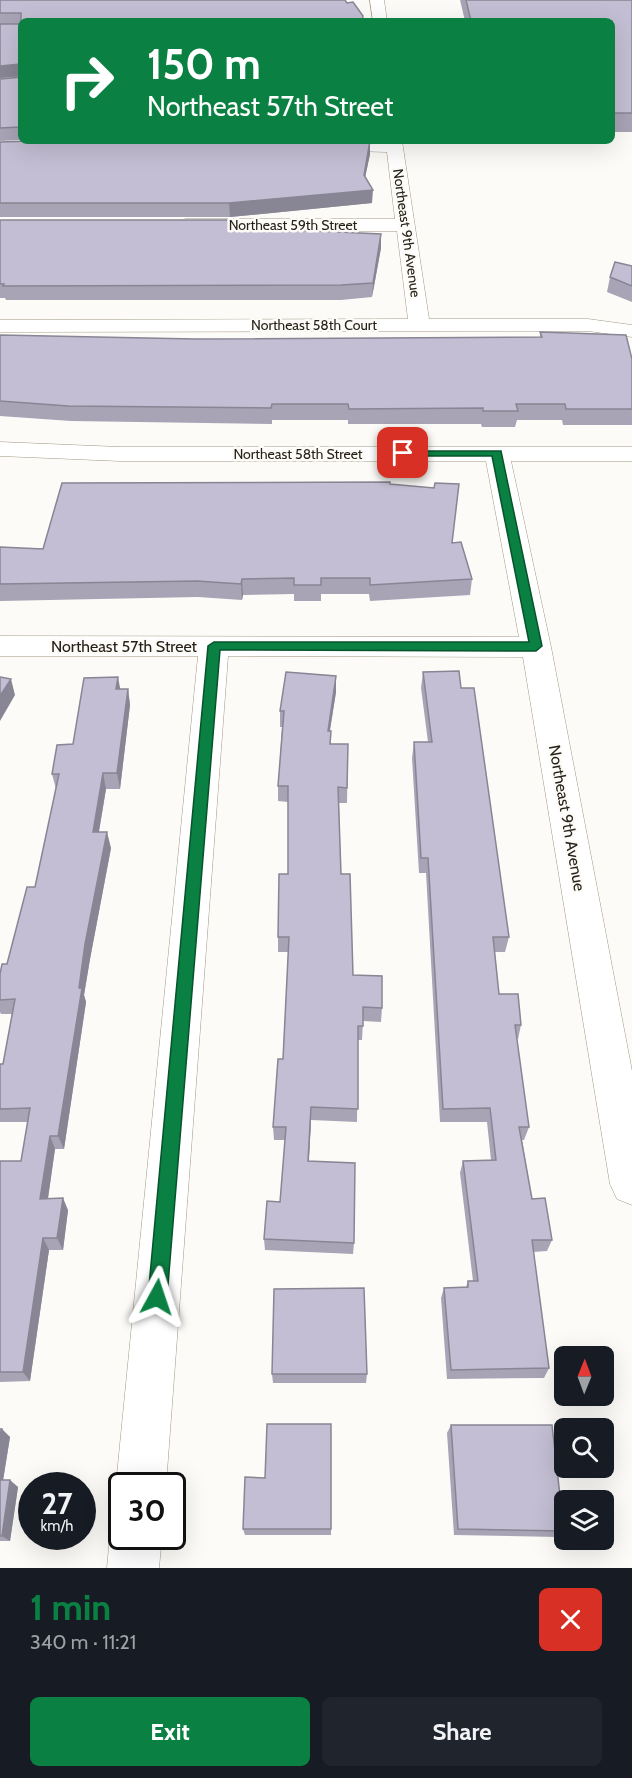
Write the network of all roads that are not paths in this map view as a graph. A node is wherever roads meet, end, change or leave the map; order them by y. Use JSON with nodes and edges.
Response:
{"nodes":[{"id":1,"x":377,"y":0,"type":"edge"},
{"id":2,"x":380,"y":18,"type":"edge"},
{"id":3,"x":395,"y":144,"type":"edge"},
{"id":4,"x":308,"y":146,"type":"edge"},
{"id":5,"x":167,"y":225,"type":"edge"},
{"id":6,"x":406,"y":225,"type":"junction"},
{"id":7,"x":418,"y":325,"type":"junction"},
{"id":8,"x":0,"y":326,"type":"edge"},
{"id":9,"x":630,"y":330,"type":"edge"},
{"id":10,"x":0,"y":449,"type":"edge"},
{"id":11,"x":632,"y":454,"type":"edge"},
{"id":12,"x":498,"y":460,"type":"junction"},
{"id":13,"x":0,"y":465,"type":"edge"},
{"id":14,"x":632,"y":467,"type":"edge"},
{"id":15,"x":0,"y":646,"type":"edge"},
{"id":16,"x":214,"y":646,"type":"junction"},
{"id":17,"x":536,"y":646,"type":"junction"},
{"id":18,"x":632,"y":1184,"type":"edge"},
{"id":19,"x":142,"y":1472,"type":"edge"},
{"id":20,"x":135,"y":1550,"type":"edge"},
{"id":21,"x":134,"y":1568,"type":"edge"}],
"edges":[{"from":1,"to":2,"type":"street"},
{"from":3,"to":4,"type":"street"},
{"from":3,"to":6,"type":"street","name":"Northeast 9th Avenue"},
{"from":5,"to":6,"type":"street","name":"Northeast 59th Street"},
{"from":6,"to":7,"type":"street","name":"Northeast 9th Avenue"},
{"from":7,"to":8,"type":"street","name":"Northeast 58th Court"},
{"from":7,"to":9,"type":"street","name":"Northeast 58th Court"},
{"from":10,"to":12,"type":"street","name":"Northeast 58th Street"},
{"from":11,"to":12,"type":"street","name":"Northeast 58th Street"},
{"from":12,"to":13,"type":"street","name":"Northeast 58th Street"},
{"from":12,"to":14,"type":"street","name":"Northeast 58th Street"},
{"from":12,"to":17,"type":"street","name":"Northeast 9th Avenue"},
{"from":15,"to":16,"type":"street","name":"Northeast 57th Street"},
{"from":16,"to":17,"type":"street","name":"Northeast 57th Street"},
{"from":16,"to":19,"type":"street"},
{"from":17,"to":18,"type":"street","name":"Northeast 9th Avenue"},
{"from":20,"to":21,"type":"street"}]}
